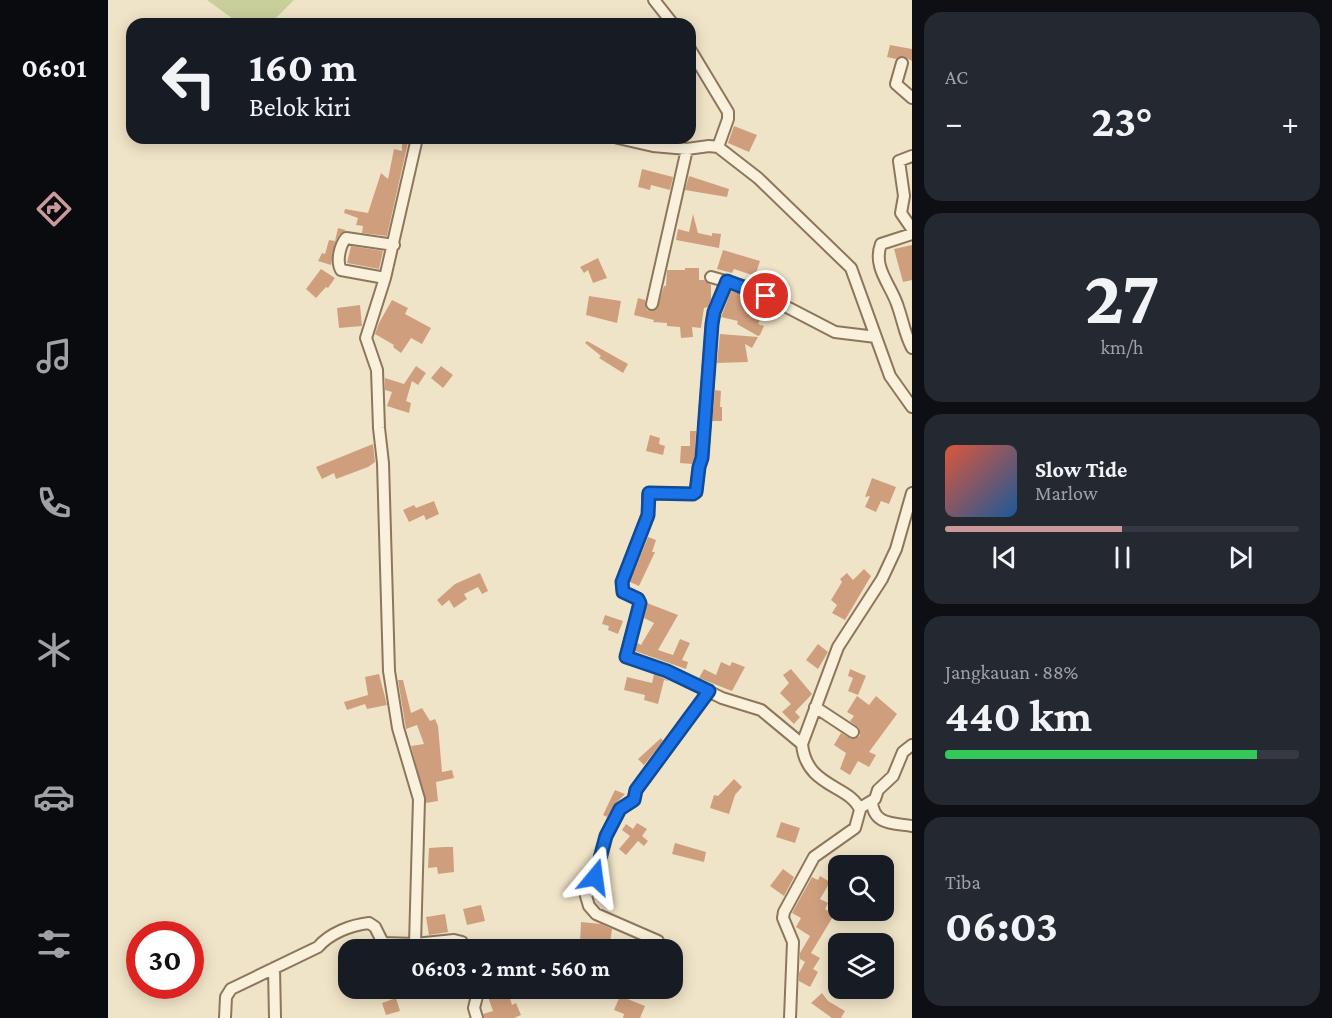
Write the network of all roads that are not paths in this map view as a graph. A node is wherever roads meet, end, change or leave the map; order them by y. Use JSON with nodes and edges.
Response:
{"nodes":[{"id":1,"x":654,"y":0,"type":"edge"},
{"id":2,"x":668,"y":18,"type":"edge"},
{"id":3,"x":696,"y":59,"type":"edge"},
{"id":4,"x":902,"y":63,"type":"dead end"},
{"id":5,"x":912,"y":98,"type":"edge"},
{"id":6,"x":416,"y":144,"type":"edge"},
{"id":7,"x":644,"y":144,"type":"edge"},
{"id":8,"x":718,"y":147,"type":"junction"},
{"id":9,"x":687,"y":149,"type":"junction"},
{"id":10,"x":912,"y":156,"type":"edge"},
{"id":11,"x":912,"y":229,"type":"edge"},
{"id":12,"x":912,"y":234,"type":"edge"},
{"id":13,"x":393,"y":245,"type":"junction"},
{"id":14,"x":711,"y":277,"type":"dead end"},
{"id":15,"x":385,"y":279,"type":"junction"},
{"id":16,"x":727,"y":281,"type":"junction"},
{"id":17,"x":652,"y":303,"type":"dead end"},
{"id":18,"x":876,"y":337,"type":"junction"},
{"id":19,"x":912,"y":348,"type":"edge"},
{"id":20,"x":912,"y":407,"type":"edge"},
{"id":21,"x":912,"y":492,"type":"edge"},
{"id":22,"x":909,"y":517,"type":"edge"},
{"id":23,"x":709,"y":691,"type":"junction"},
{"id":24,"x":815,"y":707,"type":"junction"},
{"id":25,"x":853,"y":732,"type":"dead end"},
{"id":26,"x":802,"y":744,"type":"junction"},
{"id":27,"x":912,"y":745,"type":"edge"},
{"id":28,"x":872,"y":801,"type":"junction"},
{"id":29,"x":860,"y":808,"type":"junction"},
{"id":30,"x":912,"y":826,"type":"edge"},
{"id":31,"x":380,"y":939,"type":"edge"},
{"id":32,"x":415,"y":939,"type":"edge"},
{"id":33,"x":653,"y":939,"type":"edge"},
{"id":34,"x":274,"y":968,"type":"junction"},
{"id":35,"x":476,"y":999,"type":"edge"},
{"id":36,"x":225,"y":1018,"type":"edge"},
{"id":37,"x":275,"y":1018,"type":"edge"},
{"id":38,"x":477,"y":1018,"type":"edge"},
{"id":39,"x":790,"y":1018,"type":"edge"}],
"edges":[{"from":1,"to":2,"type":"street"},
{"from":3,"to":8,"type":"street"},
{"from":4,"to":5,"type":"street"},
{"from":6,"to":13,"type":"street"},
{"from":7,"to":9,"type":"street"},
{"from":8,"to":9,"type":"street"},
{"from":8,"to":18,"type":"street"},
{"from":9,"to":17,"type":"street"},
{"from":10,"to":11,"type":"street"},
{"from":12,"to":19,"type":"street"},
{"from":13,"to":15,"type":"street"},
{"from":13,"to":15,"type":"street"},
{"from":14,"to":16,"type":"street"},
{"from":15,"to":32,"type":"street"},
{"from":16,"to":18,"type":"street"},
{"from":16,"to":23,"type":"street"},
{"from":18,"to":20,"type":"street"},
{"from":21,"to":22,"type":"street"},
{"from":22,"to":24,"type":"street"},
{"from":23,"to":26,"type":"street"},
{"from":23,"to":33,"type":"street"},
{"from":24,"to":25,"type":"street"},
{"from":24,"to":26,"type":"street"},
{"from":26,"to":29,"type":"street"},
{"from":27,"to":28,"type":"street"},
{"from":28,"to":29,"type":"street"},
{"from":28,"to":30,"type":"street"},
{"from":29,"to":39,"type":"street"},
{"from":31,"to":34,"type":"street"},
{"from":34,"to":36,"type":"street"},
{"from":34,"to":37,"type":"street"},
{"from":35,"to":38,"type":"street"}]}
